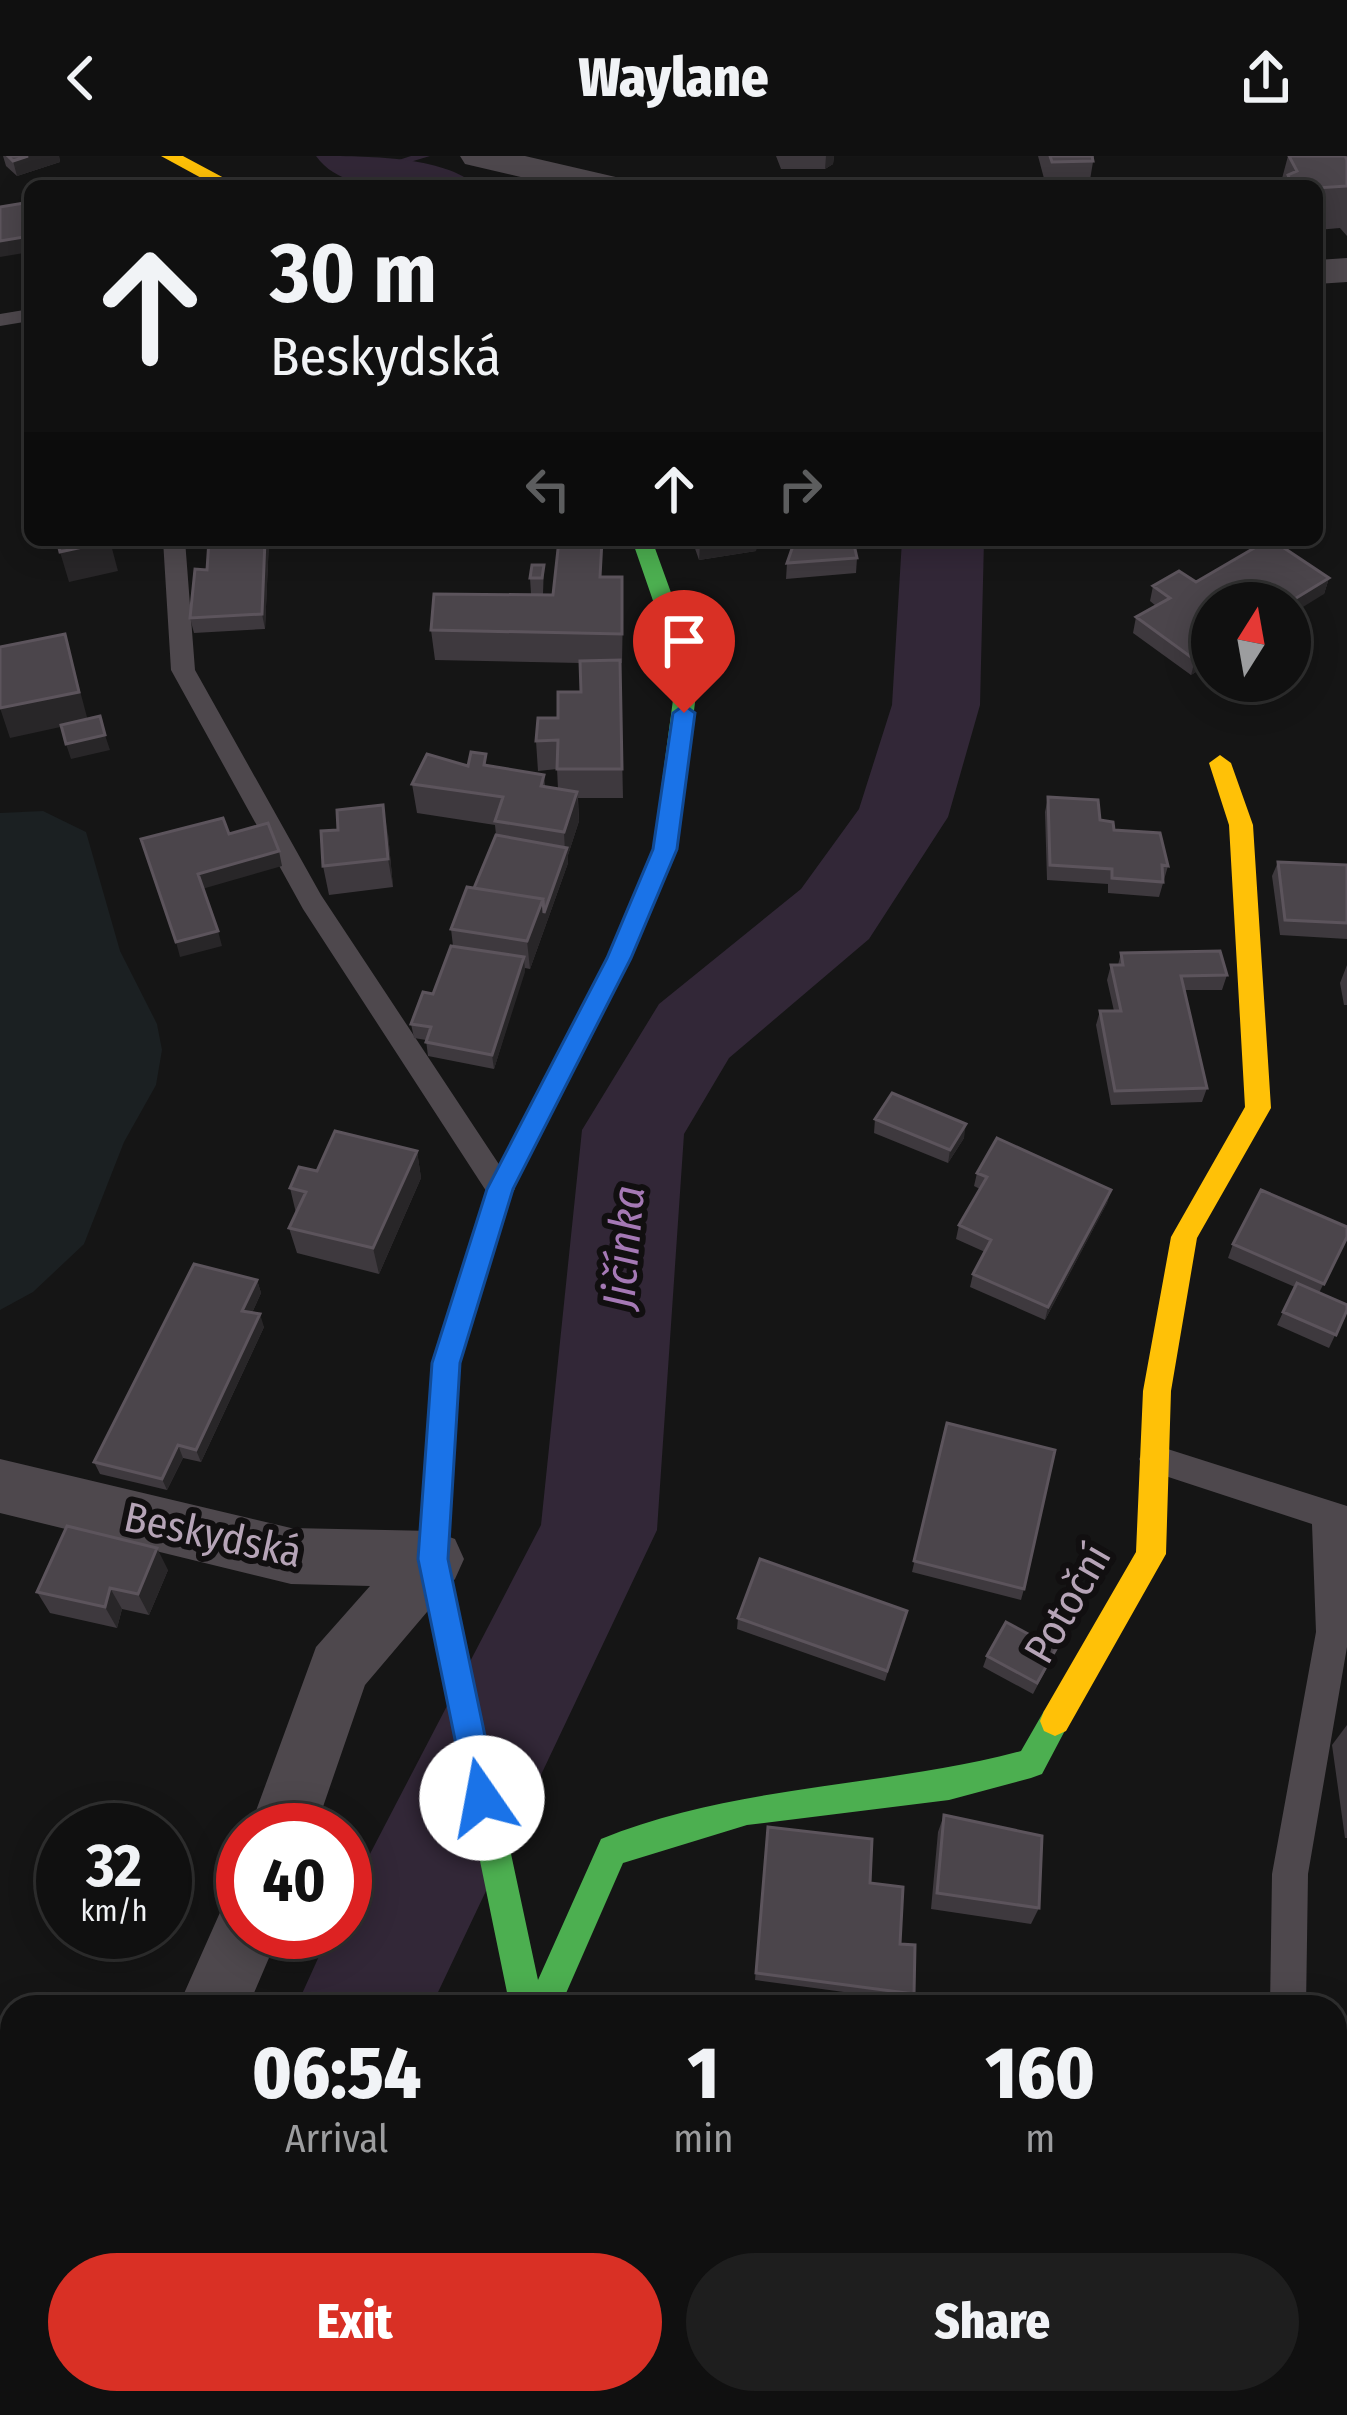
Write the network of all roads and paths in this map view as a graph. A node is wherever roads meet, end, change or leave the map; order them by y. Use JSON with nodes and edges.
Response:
{"nodes":[{"id":1,"x":170,"y":156,"type":"edge"},
{"id":2,"x":478,"y":156,"type":"edge"},
{"id":3,"x":218,"y":180,"type":"edge"},
{"id":4,"x":581,"y":180,"type":"edge"},
{"id":5,"x":174,"y":546,"type":"edge"},
{"id":6,"x":644,"y":546,"type":"edge"},
{"id":7,"x":1220,"y":763,"type":"dead end"},
{"id":8,"x":500,"y":1189,"type":"junction"},
{"id":9,"x":1155,"y":1459,"type":"junction"},
{"id":10,"x":0,"y":1486,"type":"edge"},
{"id":11,"x":1337,"y":1518,"type":"edge"},
{"id":12,"x":433,"y":1559,"type":"junction"},
{"id":13,"x":292,"y":1803,"type":"edge"},
{"id":14,"x":234,"y":1959,"type":"edge"},
{"id":15,"x":218,"y":1995,"type":"edge"},
{"id":16,"x":524,"y":1995,"type":"edge"},
{"id":17,"x":548,"y":1995,"type":"edge"},
{"id":18,"x":1288,"y":1995,"type":"edge"}],
"edges":[{"from":1,"to":3,"type":"street"},
{"from":2,"to":4,"type":"street"},
{"from":5,"to":8,"type":"lane"},
{"from":6,"to":8,"type":"street"},
{"from":7,"to":9,"type":"street","name":"Potoční"},
{"from":8,"to":12,"type":"street"},
{"from":9,"to":11,"type":"lane"},
{"from":9,"to":17,"type":"street","name":"Potoční"},
{"from":10,"to":12,"type":"street","name":"Beskydská"},
{"from":11,"to":18,"type":"lane"},
{"from":12,"to":13,"type":"street"},
{"from":12,"to":16,"type":"street"},
{"from":14,"to":15,"type":"street"}]}
